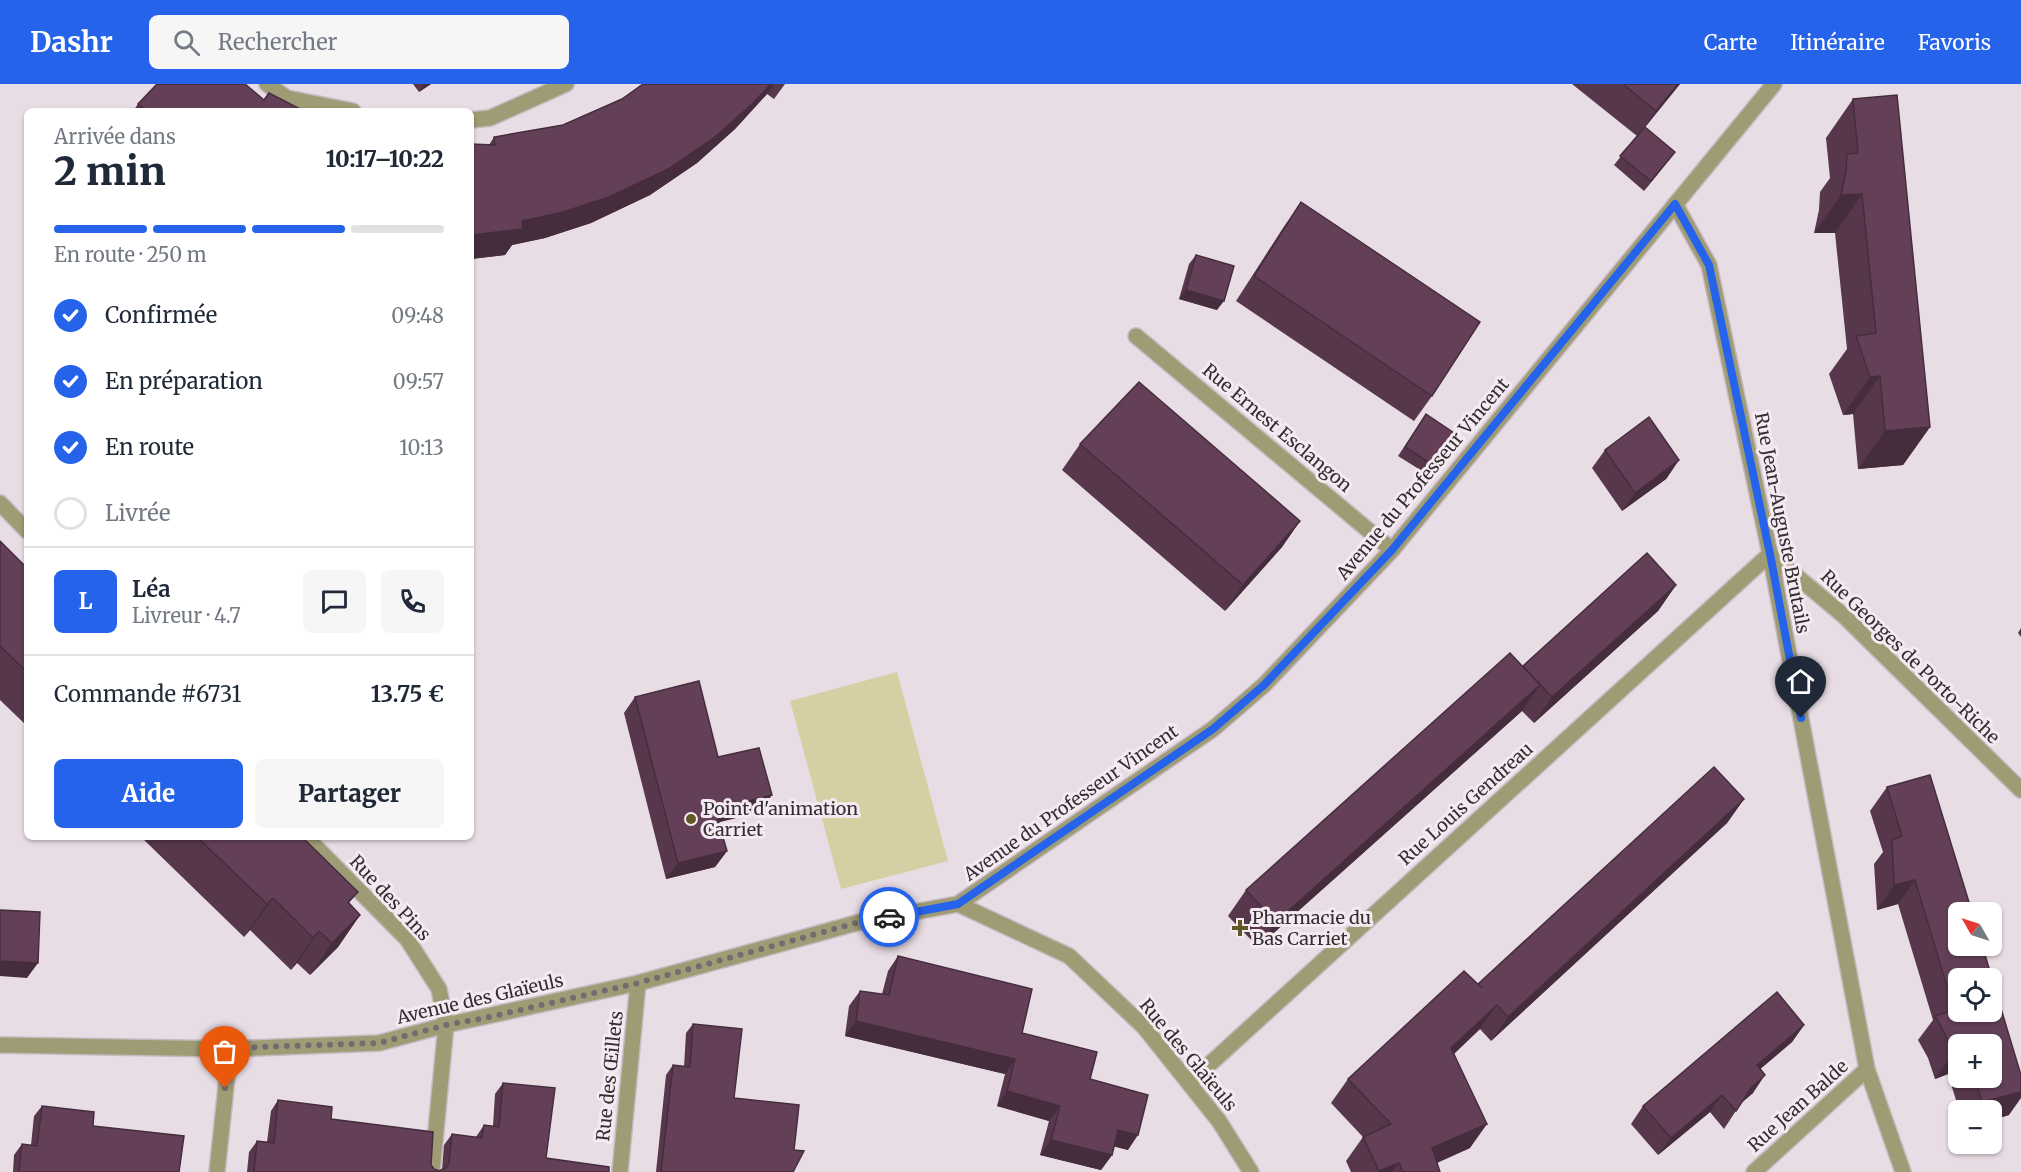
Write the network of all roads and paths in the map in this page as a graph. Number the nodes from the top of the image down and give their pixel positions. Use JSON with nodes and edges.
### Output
{"nodes":[{"id":1,"x":267,"y":84,"type":"edge"},
{"id":2,"x":566,"y":84,"type":"edge"},
{"id":3,"x":1774,"y":84,"type":"edge"},
{"id":4,"x":338,"y":108,"type":"edge"},
{"id":5,"x":474,"y":120,"type":"edge"},
{"id":6,"x":1675,"y":204,"type":"junction"},
{"id":7,"x":1136,"y":336,"type":"dead end"},
{"id":8,"x":0,"y":503,"type":"edge"},
{"id":9,"x":24,"y":528,"type":"edge"},
{"id":10,"x":1392,"y":550,"type":"junction"},
{"id":11,"x":1770,"y":554,"type":"junction"},
{"id":12,"x":2021,"y":790,"type":"edge"},
{"id":13,"x":309,"y":840,"type":"edge"},
{"id":14,"x":958,"y":904,"type":"junction"},
{"id":15,"x":638,"y":983,"type":"junction"},
{"id":16,"x":446,"y":1025,"type":"junction"},
{"id":17,"x":0,"y":1045,"type":"edge"},
{"id":18,"x":230,"y":1048,"type":"junction"},
{"id":19,"x":1867,"y":1069,"type":"junction"},
{"id":20,"x":1189,"y":1083,"type":"junction"},
{"id":21,"x":217,"y":1172,"type":"edge"},
{"id":22,"x":432,"y":1172,"type":"edge"},
{"id":23,"x":620,"y":1172,"type":"edge"},
{"id":24,"x":1251,"y":1172,"type":"edge"},
{"id":25,"x":1754,"y":1172,"type":"edge"},
{"id":26,"x":1903,"y":1172,"type":"edge"}],
"edges":[{"from":1,"to":4,"type":"street"},
{"from":2,"to":5,"type":"street"},
{"from":3,"to":6,"type":"street","name":"Avenue du Professeur Vincent"},
{"from":6,"to":10,"type":"street","name":"Avenue du Professeur Vincent"},
{"from":6,"to":11,"type":"street","name":"Rue Jean-Auguste Brutails"},
{"from":7,"to":10,"type":"street","name":"Rue Ernest Esclangon"},
{"from":8,"to":9,"type":"street"},
{"from":10,"to":14,"type":"street","name":"Avenue du Professeur Vincent"},
{"from":11,"to":12,"type":"street","name":"Rue Georges de Porto-Riche"},
{"from":11,"to":19,"type":"street","name":"Rue Jean-Auguste Brutails"},
{"from":11,"to":20,"type":"street","name":"Rue Louis Gendreau"},
{"from":13,"to":16,"type":"street","name":"Rue des Pins"},
{"from":14,"to":15,"type":"street","name":"Avenue des Glaïeuls"},
{"from":14,"to":20,"type":"street","name":"Rue des Glaïeuls"},
{"from":15,"to":16,"type":"street","name":"Avenue des Glaïeuls"},
{"from":15,"to":23,"type":"street","name":"Rue des Œillets"},
{"from":16,"to":18,"type":"street","name":"Avenue des Glaïeuls"},
{"from":16,"to":22,"type":"street","name":"Rue des Pins"},
{"from":17,"to":18,"type":"street","name":"Avenue des Glaïeuls"},
{"from":18,"to":21,"type":"street"},
{"from":19,"to":25,"type":"street","name":"Rue Jean Balde"},
{"from":19,"to":26,"type":"street","name":"Rue Jean-Auguste Brutails"},
{"from":20,"to":24,"type":"street","name":"Rue des Glaïeuls"}]}
